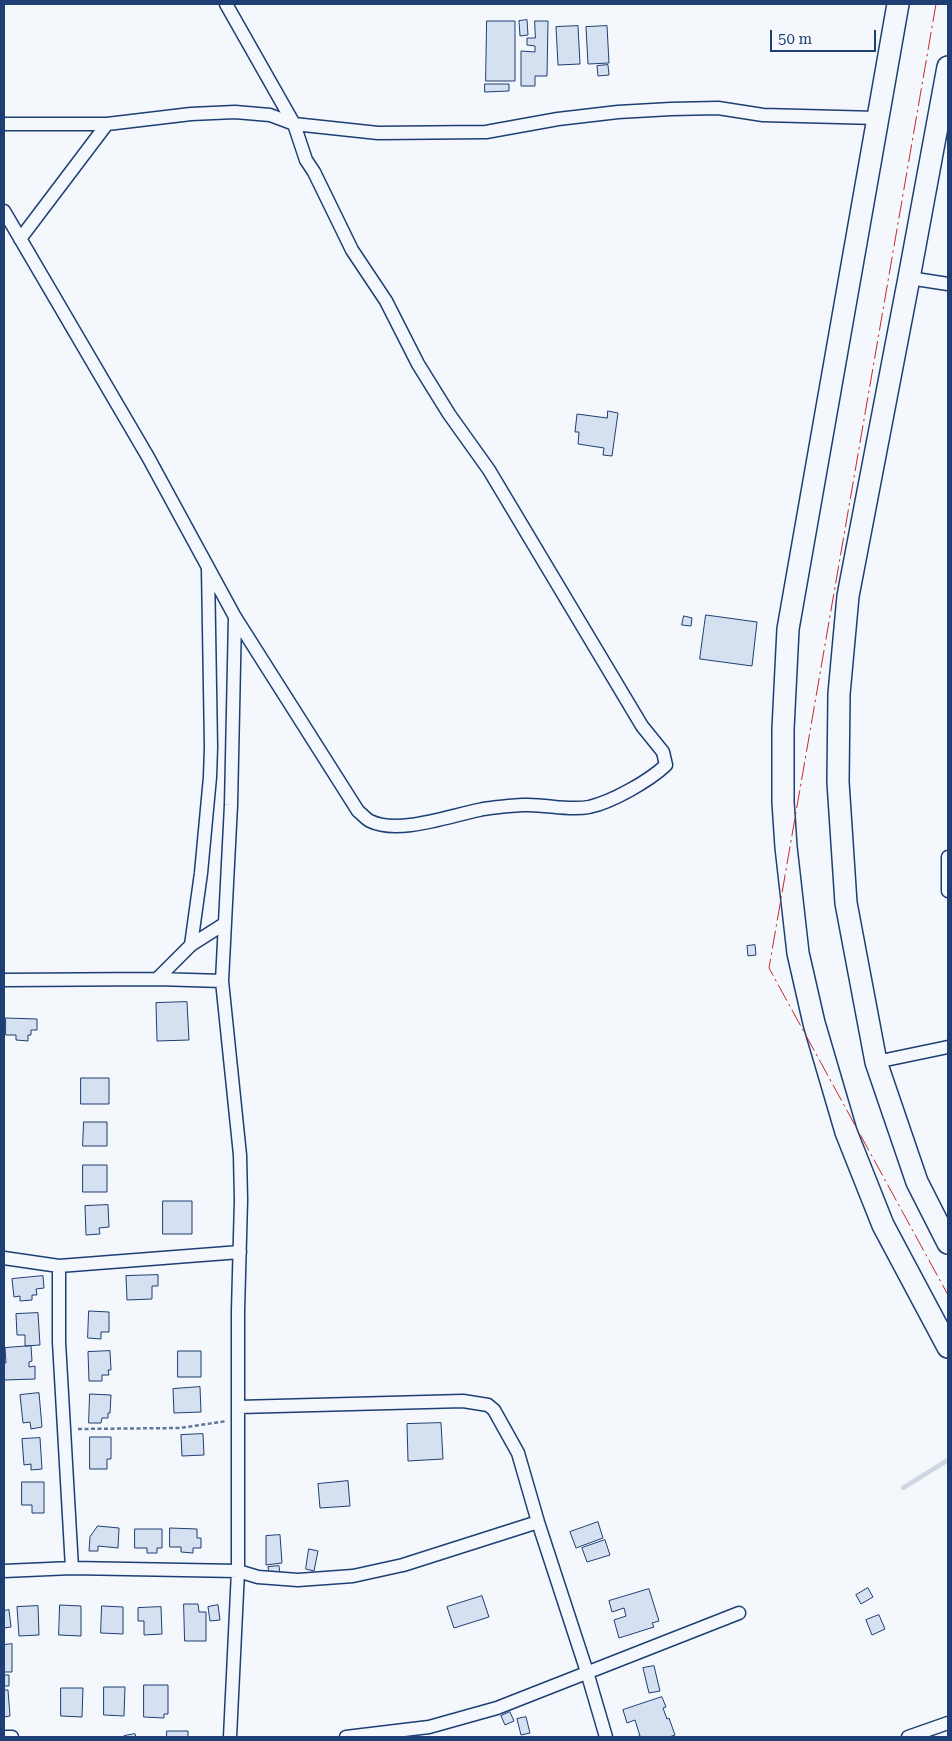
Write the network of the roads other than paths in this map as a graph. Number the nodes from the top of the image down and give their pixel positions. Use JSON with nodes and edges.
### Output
{"nodes":[{"id":1,"x":226,"y":4,"type":"edge"},
{"id":2,"x":898,"y":4,"type":"edge"},
{"id":3,"x":948,"y":68,"type":"edge"},
{"id":4,"x":944,"y":116,"type":"edge"},
{"id":5,"x":877,"y":118,"type":"junction"},
{"id":6,"x":4,"y":124,"type":"edge"},
{"id":7,"x":107,"y":124,"type":"junction"},
{"id":8,"x":294,"y":124,"type":"junction"},
{"id":9,"x":4,"y":211,"type":"edge"},
{"id":10,"x":20,"y":239,"type":"junction"},
{"id":11,"x":910,"y":278,"type":"junction"},
{"id":12,"x":948,"y":284,"type":"edge"},
{"id":13,"x":208,"y":568,"type":"junction"},
{"id":14,"x":236,"y":617,"type":"junction"},
{"id":15,"x":211,"y":747,"type":"junction"},
{"id":16,"x":232,"y":758,"type":"junction"},
{"id":17,"x":948,"y":857,"type":"edge"},
{"id":18,"x":948,"y":891,"type":"edge"},
{"id":19,"x":224,"y":924,"type":"junction"},
{"id":20,"x":191,"y":945,"type":"junction"},
{"id":21,"x":157,"y":979,"type":"junction"},
{"id":22,"x":4,"y":980,"type":"edge"},
{"id":23,"x":222,"y":981,"type":"junction"},
{"id":24,"x":948,"y":1047,"type":"edge"},
{"id":25,"x":876,"y":1062,"type":"junction"},
{"id":26,"x":948,"y":1243,"type":"edge"},
{"id":27,"x":240,"y":1252,"type":"junction"},
{"id":28,"x":4,"y":1258,"type":"edge"},
{"id":29,"x":60,"y":1266,"type":"junction"},
{"id":30,"x":948,"y":1347,"type":"edge"},
{"id":31,"x":239,"y":1413,"type":"junction"},
{"id":32,"x":538,"y":1522,"type":"junction"},
{"id":33,"x":72,"y":1568,"type":"junction"},
{"id":34,"x":4,"y":1571,"type":"edge"},
{"id":35,"x":238,"y":1571,"type":"junction"},
{"id":36,"x":739,"y":1613,"type":"dead end"},
{"id":37,"x":587,"y":1672,"type":"junction"},
{"id":38,"x":948,"y":1723,"type":"edge"},
{"id":39,"x":4,"y":1737,"type":"edge"},
{"id":40,"x":12,"y":1737,"type":"edge"},
{"id":41,"x":230,"y":1737,"type":"edge"},
{"id":42,"x":346,"y":1737,"type":"edge"},
{"id":43,"x":606,"y":1737,"type":"edge"},
{"id":44,"x":908,"y":1737,"type":"edge"}],
"edges":[{"from":1,"to":8,"type":"street"},
{"from":2,"to":5,"type":"highway"},
{"from":3,"to":4,"type":"highway"},
{"from":4,"to":11,"type":"highway"},
{"from":5,"to":8,"type":"street"},
{"from":5,"to":30,"type":"highway"},
{"from":6,"to":7,"type":"street"},
{"from":7,"to":8,"type":"street"},
{"from":7,"to":10,"type":"street"},
{"from":8,"to":14,"type":"street"},
{"from":9,"to":10,"type":"street"},
{"from":10,"to":13,"type":"street"},
{"from":11,"to":12,"type":"street"},
{"from":11,"to":25,"type":"highway"},
{"from":13,"to":14,"type":"street"},
{"from":13,"to":15,"type":"street"},
{"from":14,"to":16,"type":"street"},
{"from":15,"to":16,"type":"street"},
{"from":15,"to":20,"type":"street"},
{"from":16,"to":19,"type":"street"},
{"from":17,"to":18,"type":"street"},
{"from":19,"to":20,"type":"street"},
{"from":19,"to":23,"type":"street"},
{"from":20,"to":21,"type":"street"},
{"from":21,"to":22,"type":"street"},
{"from":21,"to":23,"type":"street"},
{"from":23,"to":27,"type":"street"},
{"from":24,"to":25,"type":"street"},
{"from":25,"to":26,"type":"highway"},
{"from":27,"to":29,"type":"street"},
{"from":27,"to":31,"type":"street"},
{"from":28,"to":29,"type":"street"},
{"from":29,"to":33,"type":"street"},
{"from":31,"to":32,"type":"street"},
{"from":31,"to":35,"type":"street"},
{"from":32,"to":35,"type":"street"},
{"from":32,"to":37,"type":"street"},
{"from":33,"to":34,"type":"street"},
{"from":33,"to":35,"type":"street"},
{"from":35,"to":41,"type":"street"},
{"from":36,"to":37,"type":"street"},
{"from":37,"to":42,"type":"street"},
{"from":37,"to":43,"type":"street"},
{"from":38,"to":44,"type":"street"},
{"from":39,"to":40,"type":"street"}]}
